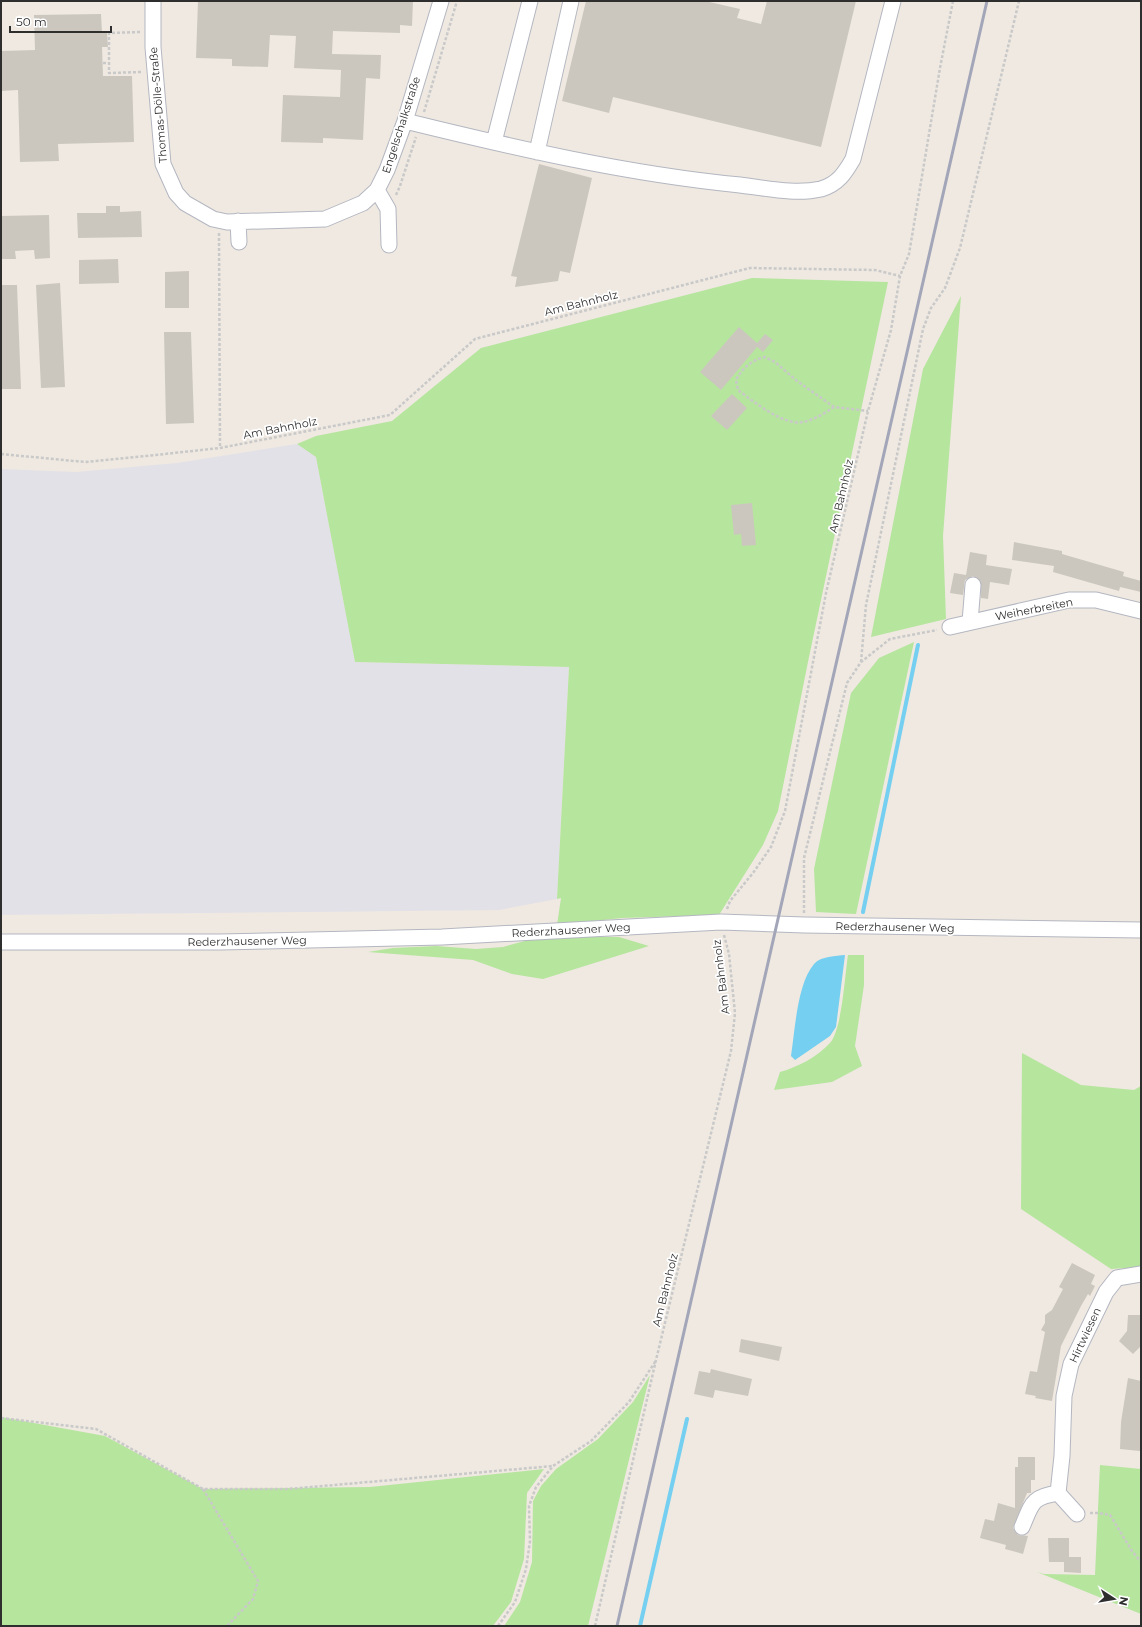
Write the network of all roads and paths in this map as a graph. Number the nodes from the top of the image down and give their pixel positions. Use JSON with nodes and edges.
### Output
{"nodes":[{"id":1,"x":153,"y":1,"type":"edge"},
{"id":2,"x":441,"y":1,"type":"edge"},
{"id":3,"x":530,"y":1,"type":"edge"},
{"id":4,"x":571,"y":1,"type":"edge"},
{"id":5,"x":893,"y":1,"type":"edge"},
{"id":6,"x":953,"y":1,"type":"edge"},
{"id":7,"x":1019,"y":1,"type":"edge"},
{"id":8,"x":152,"y":32,"type":"junction"},
{"id":9,"x":103,"y":63,"type":"dead end"},
{"id":10,"x":109,"y":63,"type":"junction"},
{"id":11,"x":155,"y":72,"type":"junction"},
{"id":12,"x":405,"y":121,"type":"junction"},
{"id":13,"x":494,"y":142,"type":"junction"},
{"id":14,"x":537,"y":152,"type":"junction"},
{"id":15,"x":377,"y":190,"type":"junction"},
{"id":16,"x":233,"y":221,"type":"junction"},
{"id":17,"x":239,"y":242,"type":"dead end"},
{"id":18,"x":389,"y":245,"type":"dead end"},
{"id":19,"x":900,"y":276,"type":"junction"},
{"id":20,"x":834,"y":407,"type":"junction"},
{"id":21,"x":868,"y":411,"type":"junction"},
{"id":22,"x":220,"y":448,"type":"junction"},
{"id":23,"x":1,"y":454,"type":"edge"},
{"id":24,"x":973,"y":585,"type":"dead end"},
{"id":25,"x":1141,"y":611,"type":"edge"},
{"id":26,"x":970,"y":622,"type":"junction"},
{"id":27,"x":950,"y":627,"type":"joint"},
{"id":28,"x":861,"y":662,"type":"junction"},
{"id":29,"x":721,"y":922,"type":"junction"},
{"id":30,"x":804,"y":925,"type":"junction"},
{"id":31,"x":1141,"y":930,"type":"edge"},
{"id":32,"x":1,"y":942,"type":"edge"},
{"id":33,"x":1141,"y":1274,"type":"edge"},
{"id":34,"x":656,"y":1360,"type":"junction"},
{"id":35,"x":1,"y":1418,"type":"edge"},
{"id":36,"x":553,"y":1466,"type":"junction"},
{"id":37,"x":203,"y":1489,"type":"junction"},
{"id":38,"x":1058,"y":1493,"type":"junction"},
{"id":39,"x":1077,"y":1514,"type":"joint"},
{"id":40,"x":1022,"y":1527,"type":"dead end"},
{"id":41,"x":1141,"y":1562,"type":"edge"},
{"id":42,"x":227,"y":1626,"type":"edge"},
{"id":43,"x":498,"y":1626,"type":"edge"},
{"id":44,"x":595,"y":1626,"type":"edge"}],
"edges":[{"from":1,"to":8,"type":"street","name":"Thomas-Dölle-Straße"},
{"from":2,"to":12,"type":"street","name":"Engelschalkstraße"},
{"from":3,"to":13,"type":"street"},
{"from":4,"to":14,"type":"street"},
{"from":5,"to":14,"type":"street"},
{"from":6,"to":19,"type":"path"},
{"from":7,"to":28,"type":"path"},
{"from":8,"to":10,"type":"path"},
{"from":8,"to":11,"type":"street","name":"Thomas-Dölle-Straße"},
{"from":9,"to":10,"type":"path"},
{"from":10,"to":11,"type":"path"},
{"from":11,"to":16,"type":"street","name":"Thomas-Dölle-Straße"},
{"from":12,"to":13,"type":"street"},
{"from":12,"to":15,"type":"street","name":"Engelschalkstraße"},
{"from":13,"to":14,"type":"street"},
{"from":15,"to":16,"type":"street","name":"Engelschalkstraße"},
{"from":15,"to":18,"type":"street"},
{"from":16,"to":17,"type":"street"},
{"from":16,"to":22,"type":"path"},
{"from":19,"to":21,"type":"path","name":"Am Bahnholz"},
{"from":19,"to":22,"type":"path","name":"Am Bahnholz"},
{"from":20,"to":20,"type":"path"},
{"from":20,"to":21,"type":"path"},
{"from":21,"to":29,"type":"path","name":"Am Bahnholz"},
{"from":22,"to":23,"type":"path","name":"Am Bahnholz"},
{"from":24,"to":26,"type":"street"},
{"from":25,"to":26,"type":"street","name":"Weiherbreiten"},
{"from":26,"to":27,"type":"street","name":"Weiherbreiten"},
{"from":27,"to":28,"type":"path"},
{"from":28,"to":30,"type":"path"},
{"from":29,"to":30,"type":"street","name":"Rederzhausener Weg"},
{"from":29,"to":32,"type":"street","name":"Rederzhausener Weg"},
{"from":29,"to":34,"type":"path","name":"Am Bahnholz"},
{"from":30,"to":31,"type":"street","name":"Rederzhausener Weg"},
{"from":33,"to":38,"type":"street","name":"Hirtwiesen"},
{"from":34,"to":36,"type":"path"},
{"from":34,"to":44,"type":"path","name":"Am Bahnholz"},
{"from":35,"to":37,"type":"path"},
{"from":36,"to":37,"type":"path"},
{"from":36,"to":43,"type":"path"},
{"from":37,"to":42,"type":"path"},
{"from":38,"to":39,"type":"street"},
{"from":38,"to":40,"type":"street"},
{"from":39,"to":41,"type":"path"}]}
